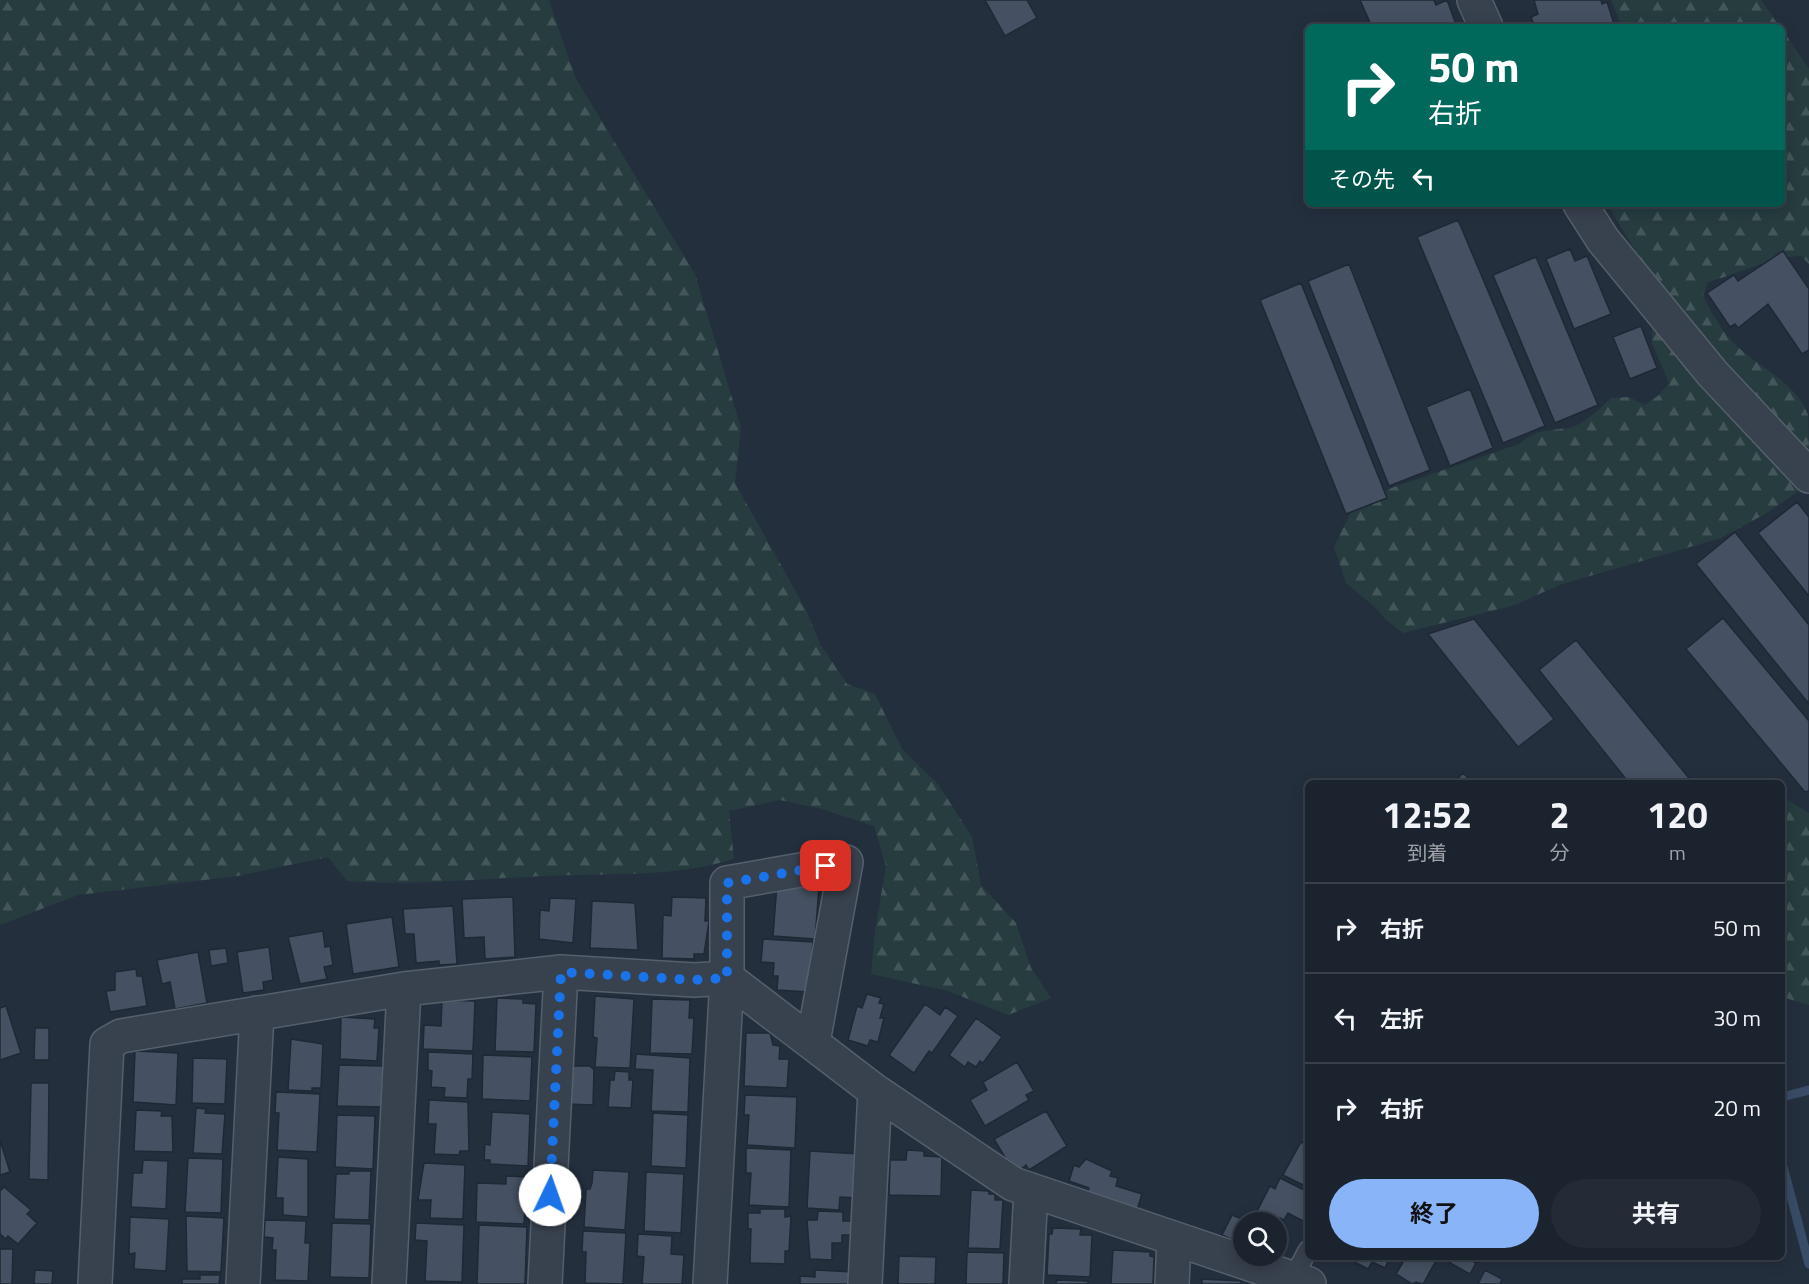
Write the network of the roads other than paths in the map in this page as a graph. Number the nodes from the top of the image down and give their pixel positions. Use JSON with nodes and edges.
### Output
{"nodes":[{"id":1,"x":1474,"y":0,"type":"edge"},
{"id":2,"x":1485,"y":24,"type":"edge"},
{"id":3,"x":1582,"y":207,"type":"edge"},
{"id":4,"x":1809,"y":476,"type":"edge"},
{"id":5,"x":561,"y":972,"type":"junction"},
{"id":6,"x":727,"y":978,"type":"junction"},
{"id":7,"x":404,"y":989,"type":"junction"},
{"id":8,"x":257,"y":1013,"type":"junction"},
{"id":9,"x":813,"y":1042,"type":"junction"},
{"id":10,"x":875,"y":1091,"type":"junction"},
{"id":11,"x":1031,"y":1190,"type":"junction"},
{"id":12,"x":1174,"y":1240,"type":"junction"},
{"id":13,"x":1303,"y":1270,"type":"edge"},
{"id":14,"x":95,"y":1284,"type":"edge"},
{"id":15,"x":243,"y":1284,"type":"edge"},
{"id":16,"x":389,"y":1284,"type":"edge"},
{"id":17,"x":545,"y":1284,"type":"edge"},
{"id":18,"x":710,"y":1284,"type":"edge"},
{"id":19,"x":865,"y":1284,"type":"edge"},
{"id":20,"x":1026,"y":1284,"type":"edge"},
{"id":21,"x":1172,"y":1284,"type":"edge"}],
"edges":[{"from":1,"to":2,"type":"street"},
{"from":3,"to":4,"type":"street"},
{"from":5,"to":6,"type":"street"},
{"from":5,"to":7,"type":"street"},
{"from":5,"to":17,"type":"street"},
{"from":6,"to":9,"type":"street"},
{"from":6,"to":9,"type":"street"},
{"from":6,"to":18,"type":"street"},
{"from":7,"to":8,"type":"street"},
{"from":7,"to":16,"type":"street"},
{"from":8,"to":14,"type":"street"},
{"from":8,"to":15,"type":"street"},
{"from":9,"to":10,"type":"street"},
{"from":10,"to":11,"type":"street"},
{"from":10,"to":19,"type":"street"},
{"from":11,"to":12,"type":"street"},
{"from":11,"to":20,"type":"street"},
{"from":12,"to":13,"type":"street"},
{"from":12,"to":21,"type":"street"}]}
